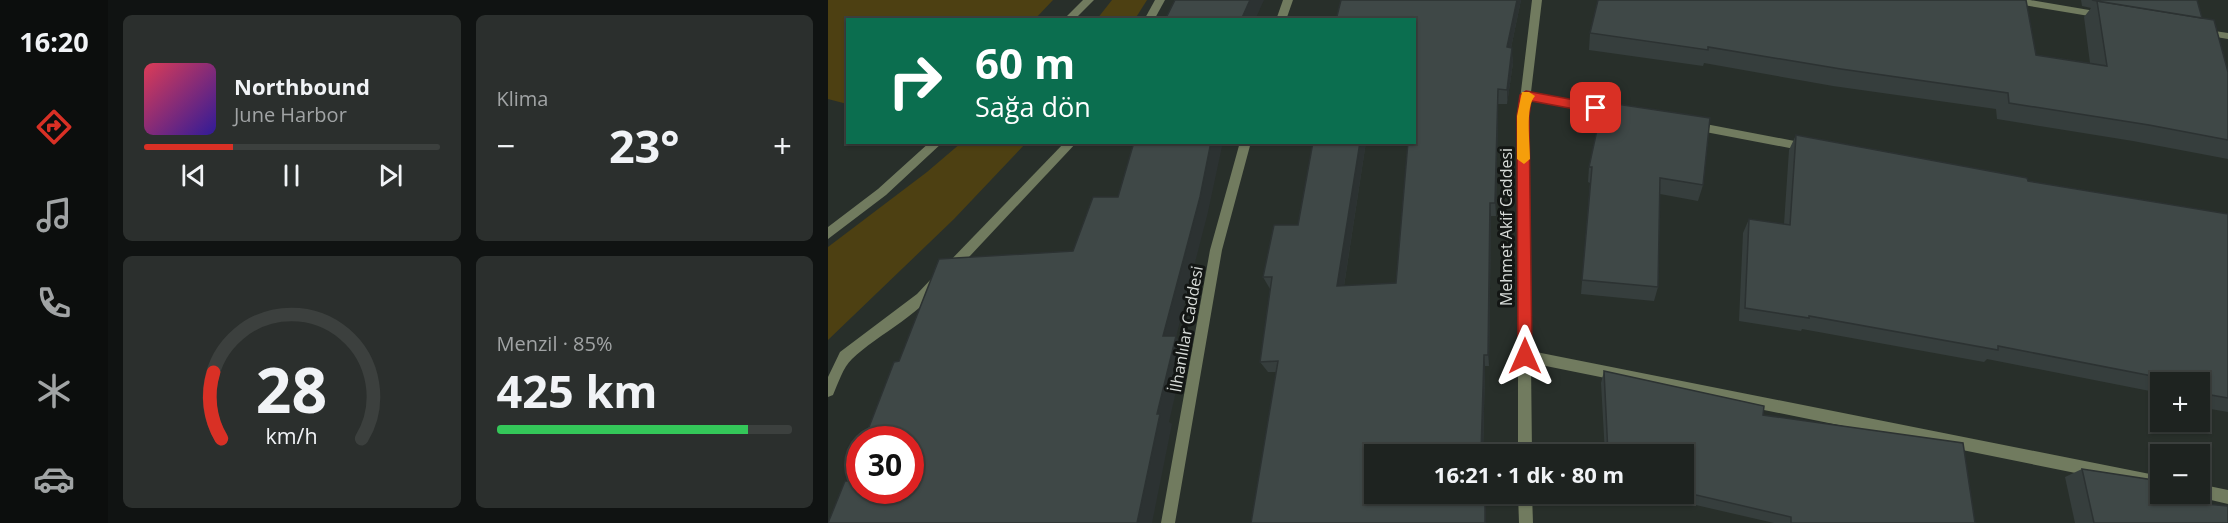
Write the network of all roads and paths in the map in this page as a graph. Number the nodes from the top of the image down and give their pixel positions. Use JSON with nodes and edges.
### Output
{"nodes":[{"id":1,"x":1089,"y":0,"type":"edge"},
{"id":2,"x":1160,"y":0,"type":"edge"},
{"id":3,"x":1288,"y":0,"type":"edge"},
{"id":4,"x":1537,"y":0,"type":"edge"},
{"id":5,"x":2011,"y":0,"type":"edge"},
{"id":6,"x":2114,"y":17,"type":"edge"},
{"id":7,"x":1070,"y":18,"type":"edge"},
{"id":8,"x":1150,"y":18,"type":"edge"},
{"id":9,"x":1282,"y":18,"type":"edge"},
{"id":10,"x":2194,"y":31,"type":"edge"},
{"id":11,"x":2228,"y":36,"type":"edge"},
{"id":12,"x":1526,"y":95,"type":"junction"},
{"id":13,"x":1631,"y":115,"type":"edge"},
{"id":14,"x":1678,"y":123,"type":"edge"},
{"id":15,"x":936,"y":144,"type":"edge"},
{"id":16,"x":1070,"y":144,"type":"edge"},
{"id":17,"x":1245,"y":144,"type":"edge"},
{"id":18,"x":1819,"y":149,"type":"edge"},
{"id":19,"x":828,"y":234,"type":"edge"},
{"id":20,"x":1525,"y":356,"type":"junction"},
{"id":21,"x":828,"y":391,"type":"edge"},
{"id":22,"x":1525,"y":444,"type":"edge"},
{"id":23,"x":2150,"y":481,"type":"edge"},
{"id":24,"x":2210,"y":493,"type":"edge"},
{"id":25,"x":2228,"y":497,"type":"edge"},
{"id":26,"x":1525,"y":504,"type":"edge"},
{"id":27,"x":1168,"y":523,"type":"edge"},
{"id":28,"x":1526,"y":523,"type":"edge"}],
"edges":[{"from":1,"to":7,"type":"street"},
{"from":2,"to":8,"type":"street"},
{"from":3,"to":9,"type":"street"},
{"from":4,"to":12,"type":"street","name":"Mehmet Akif Caddesi"},
{"from":5,"to":6,"type":"street"},
{"from":10,"to":11,"type":"street"},
{"from":12,"to":13,"type":"street"},
{"from":12,"to":20,"type":"street","name":"Mehmet Akif Caddesi"},
{"from":14,"to":18,"type":"street"},
{"from":15,"to":19,"type":"street"},
{"from":16,"to":21,"type":"street"},
{"from":17,"to":27,"type":"street","name":"İlhanlılar Caddesi"},
{"from":20,"to":22,"type":"street","name":"Mehmet Akif Caddesi"},
{"from":20,"to":23,"type":"street"},
{"from":24,"to":25,"type":"street"},
{"from":26,"to":28,"type":"street"}]}
